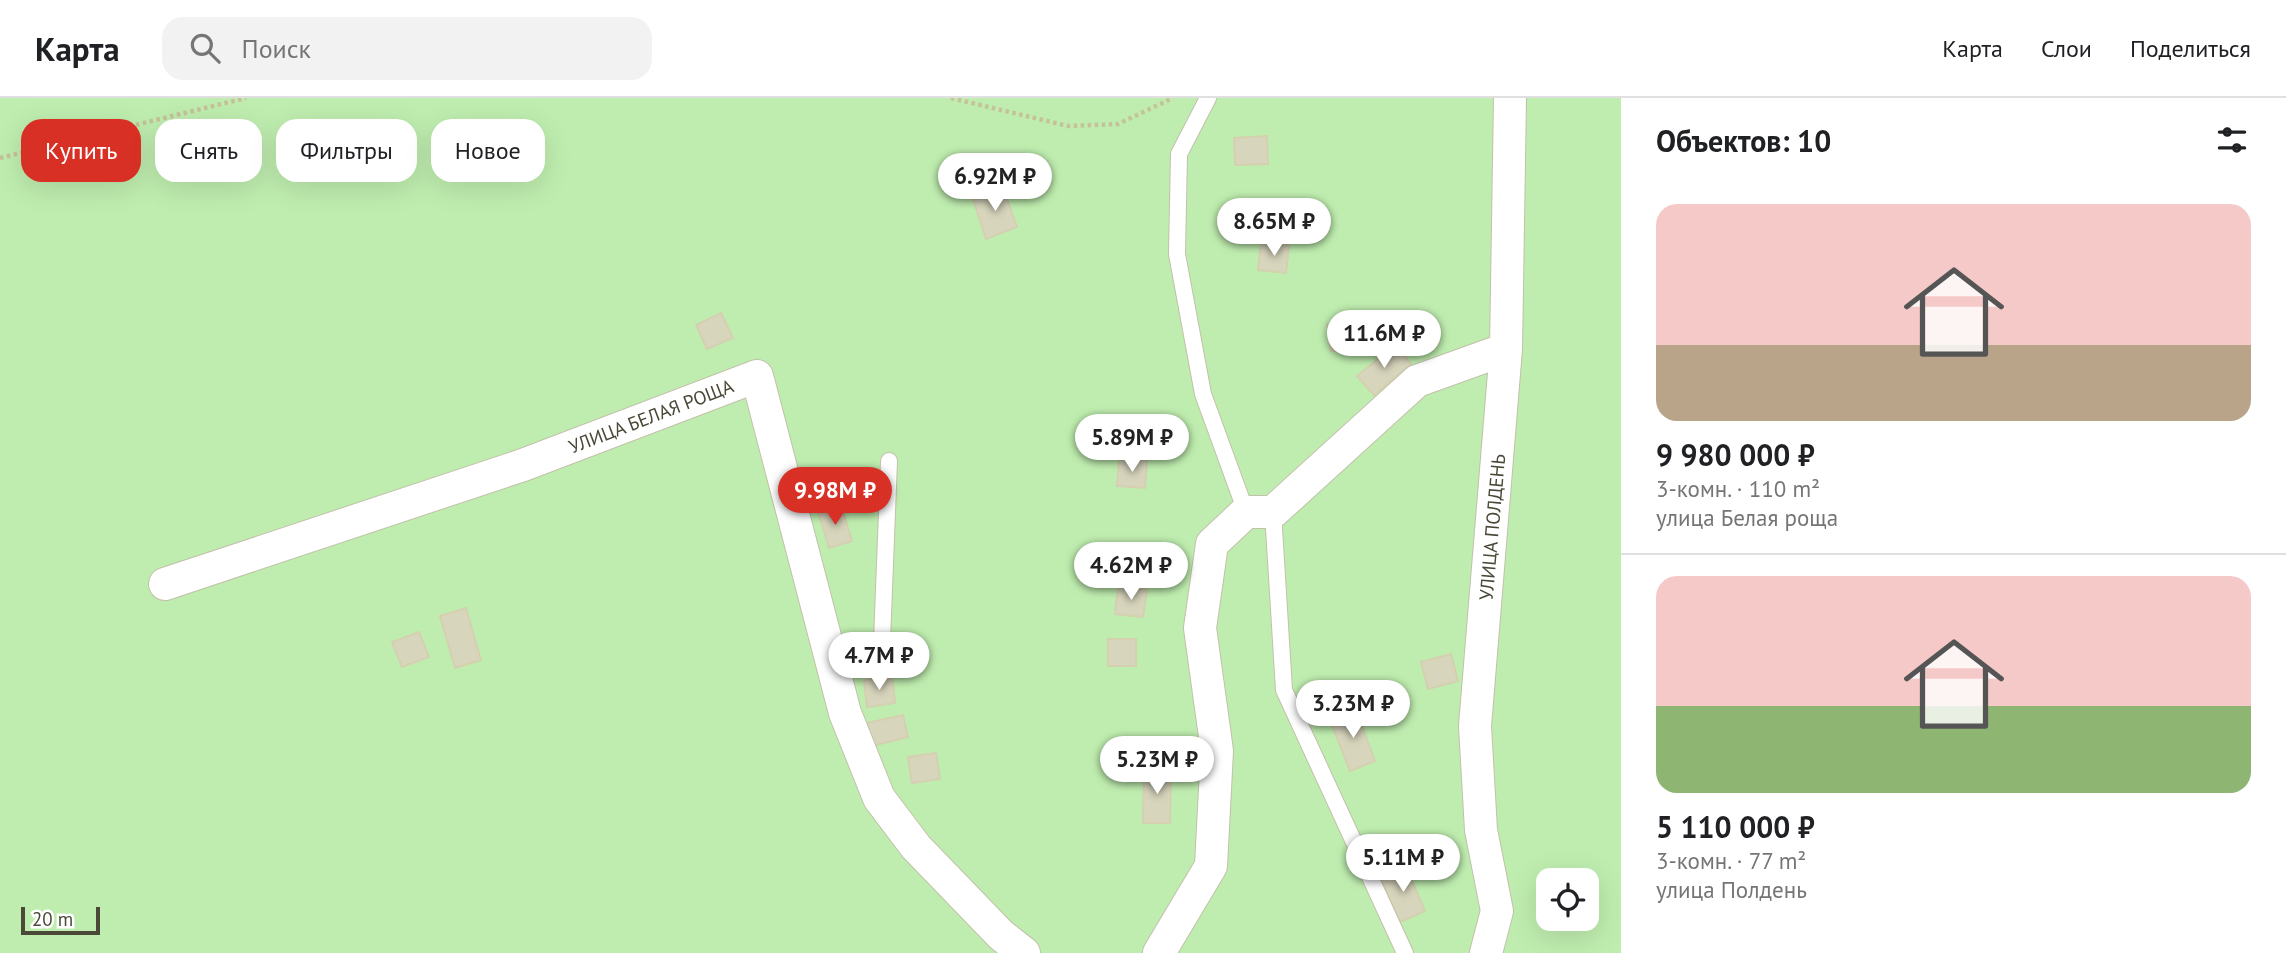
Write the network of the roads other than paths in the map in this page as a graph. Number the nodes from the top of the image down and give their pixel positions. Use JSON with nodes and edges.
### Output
{"nodes":[{"id":1,"x":1208,"y":98,"type":"edge"},
{"id":2,"x":1510,"y":98,"type":"edge"},
{"id":3,"x":1506,"y":349,"type":"junction"},
{"id":4,"x":889,"y":461,"type":"dead end"},
{"id":5,"x":1260,"y":512,"type":"junction"},
{"id":6,"x":164,"y":584,"type":"dead end"},
{"id":7,"x":834,"y":665,"type":"junction"},
{"id":8,"x":1024,"y":953,"type":"edge"},
{"id":9,"x":1159,"y":953,"type":"edge"},
{"id":10,"x":1405,"y":953,"type":"edge"},
{"id":11,"x":1486,"y":953,"type":"edge"}],
"edges":[{"from":1,"to":5,"type":"lane"},
{"from":2,"to":3,"type":"street","name":"УЛИЦА ПОЛДЕНЬ"},
{"from":3,"to":5,"type":"street"},
{"from":3,"to":11,"type":"street","name":"УЛИЦА ПОЛДЕНЬ"},
{"from":4,"to":7,"type":"lane"},
{"from":5,"to":9,"type":"street"},
{"from":5,"to":10,"type":"lane"},
{"from":6,"to":7,"type":"street","name":"УЛИЦА БЕЛАЯ РОЩА"},
{"from":7,"to":8,"type":"street","name":"УЛИЦА БЕЛАЯ РОЩА"}]}
